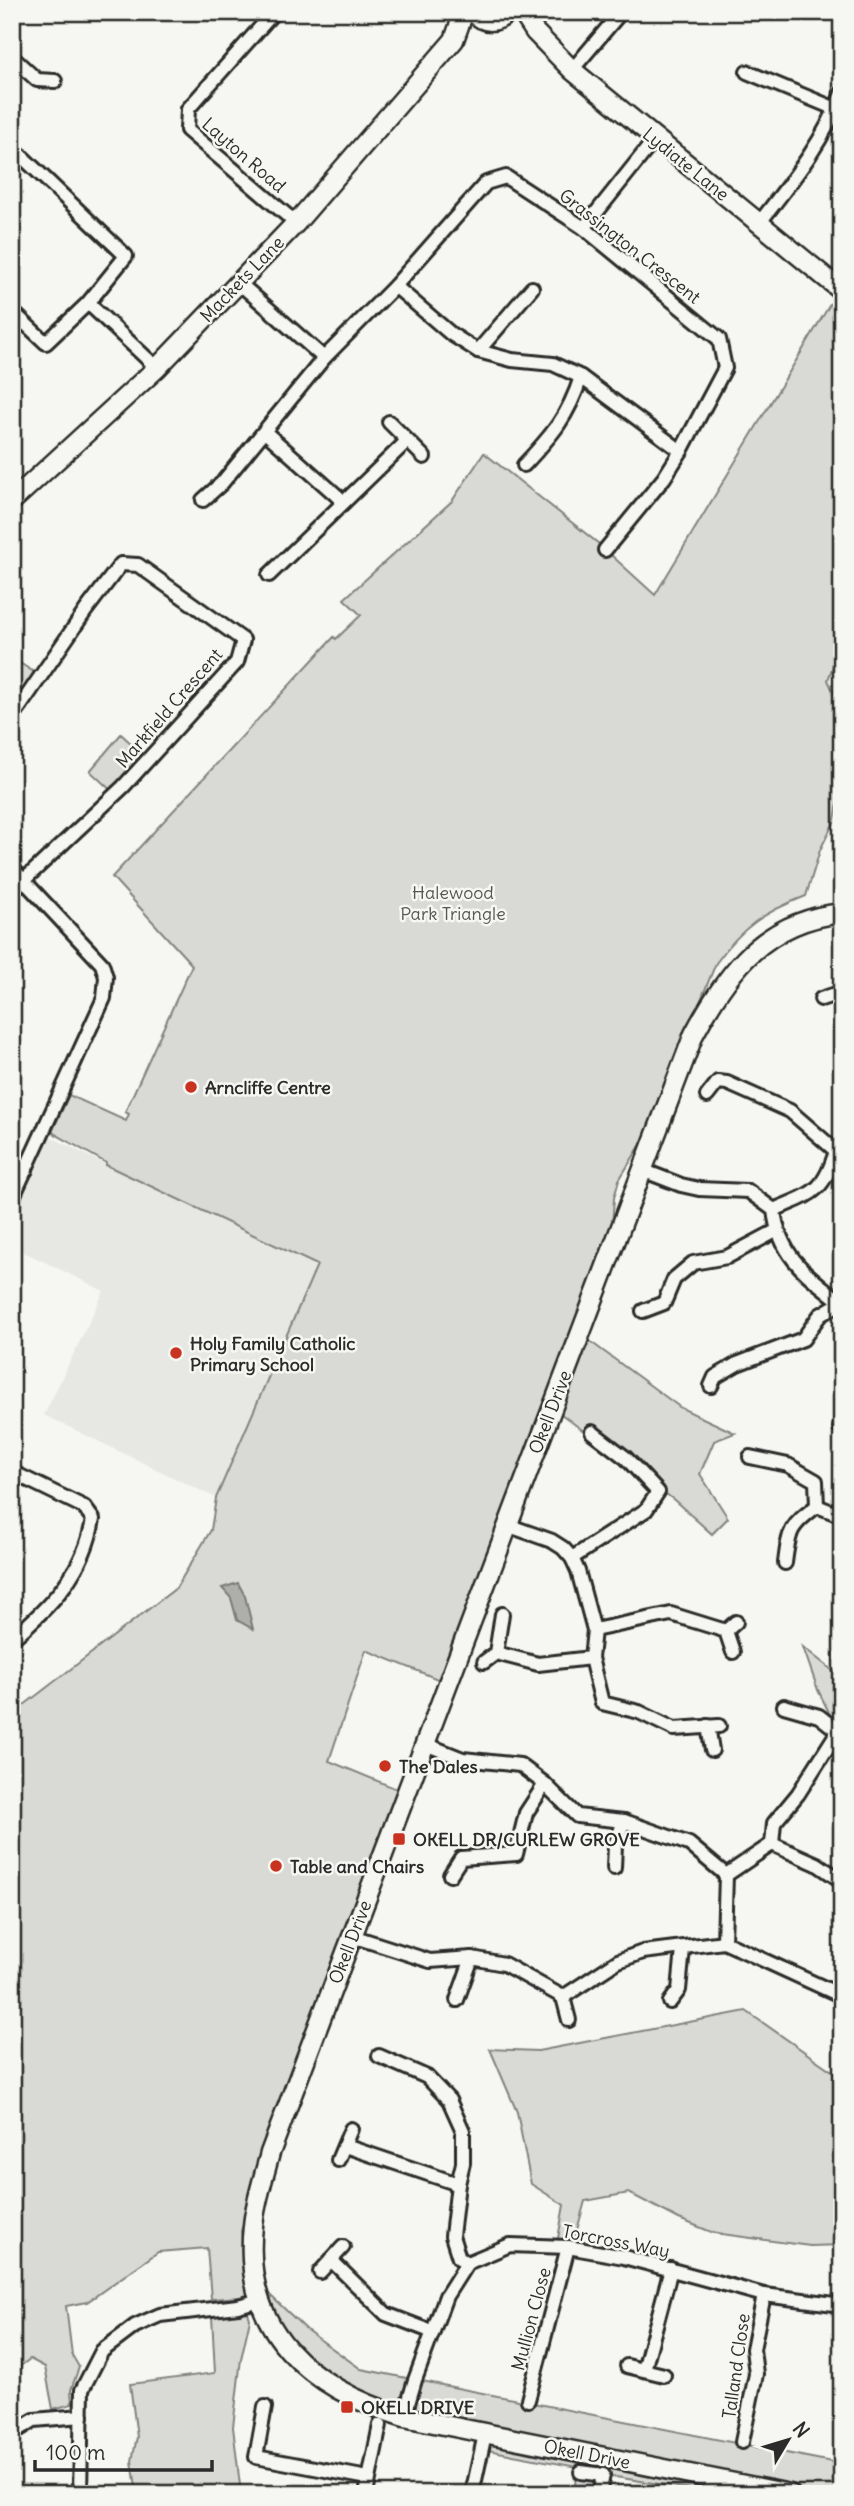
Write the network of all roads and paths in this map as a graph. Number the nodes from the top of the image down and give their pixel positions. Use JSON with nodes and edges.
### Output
{"nodes":[{"id":1,"x":274,"y":12,"type":"edge"},
{"id":2,"x":464,"y":12,"type":"edge"},
{"id":3,"x":522,"y":12,"type":"edge"},
{"id":4,"x":621,"y":12,"type":"edge"},
{"id":5,"x":492,"y":16,"type":"edge"},
{"id":6,"x":535,"y":32,"type":"junction"},
{"id":7,"x":454,"y":40,"type":"junction"},
{"id":8,"x":12,"y":57,"type":"edge"},
{"id":9,"x":572,"y":70,"type":"junction"},
{"id":10,"x":747,"y":72,"type":"dead end"},
{"id":11,"x":55,"y":80,"type":"dead end"},
{"id":12,"x":842,"y":93,"type":"edge"},
{"id":13,"x":836,"y":109,"type":"junction"},
{"id":14,"x":655,"y":139,"type":"junction"},
{"id":15,"x":12,"y":147,"type":"edge"},
{"id":16,"x":760,"y":222,"type":"junction"},
{"id":17,"x":296,"y":223,"type":"junction"},
{"id":18,"x":584,"y":228,"type":"junction"},
{"id":19,"x":238,"y":282,"type":"junction"},
{"id":20,"x":396,"y":286,"type":"junction"},
{"id":21,"x":531,"y":288,"type":"dead end"},
{"id":22,"x":842,"y":291,"type":"edge"},
{"id":23,"x":88,"y":303,"type":"junction"},
{"id":24,"x":12,"y":311,"type":"edge"},
{"id":25,"x":478,"y":351,"type":"junction"},
{"id":26,"x":324,"y":358,"type":"junction"},
{"id":27,"x":157,"y":368,"type":"junction"},
{"id":28,"x":581,"y":377,"type":"junction"},
{"id":29,"x":389,"y":422,"type":"dead end"},
{"id":30,"x":265,"y":432,"type":"junction"},
{"id":31,"x":407,"y":442,"type":"junction"},
{"id":32,"x":681,"y":451,"type":"junction"},
{"id":33,"x":424,"y":457,"type":"dead end"},
{"id":34,"x":524,"y":466,"type":"dead end"},
{"id":35,"x":203,"y":500,"type":"dead end"},
{"id":36,"x":12,"y":501,"type":"edge"},
{"id":37,"x":344,"y":502,"type":"junction"},
{"id":38,"x":605,"y":550,"type":"dead end"},
{"id":39,"x":269,"y":575,"type":"dead end"},
{"id":40,"x":12,"y":718,"type":"edge"},
{"id":41,"x":12,"y":868,"type":"edge"},
{"id":42,"x":23,"y":881,"type":"junction"},
{"id":43,"x":842,"y":913,"type":"edge"},
{"id":44,"x":842,"y":992,"type":"edge"},
{"id":45,"x":821,"y":999,"type":"dead end"},
{"id":46,"x":707,"y":1096,"type":"dead end"},
{"id":47,"x":12,"y":1162,"type":"edge"},
{"id":48,"x":26,"y":1170,"type":"junction"},
{"id":49,"x":642,"y":1170,"type":"junction"},
{"id":50,"x":12,"y":1199,"type":"edge"},
{"id":51,"x":774,"y":1210,"type":"junction"},
{"id":52,"x":776,"y":1231,"type":"junction"},
{"id":53,"x":841,"y":1302,"type":"edge"},
{"id":54,"x":643,"y":1311,"type":"dead end"},
{"id":55,"x":711,"y":1386,"type":"dead end"},
{"id":56,"x":592,"y":1432,"type":"dead end"},
{"id":57,"x":750,"y":1457,"type":"dead end"},
{"id":58,"x":12,"y":1472,"type":"edge"},
{"id":59,"x":817,"y":1506,"type":"junction"},
{"id":60,"x":842,"y":1516,"type":"edge"},
{"id":61,"x":507,"y":1525,"type":"junction"},
{"id":62,"x":572,"y":1558,"type":"junction"},
{"id":63,"x":785,"y":1563,"type":"dead end"},
{"id":64,"x":502,"y":1614,"type":"dead end"},
{"id":65,"x":736,"y":1622,"type":"dead end"},
{"id":66,"x":594,"y":1630,"type":"junction"},
{"id":67,"x":726,"y":1631,"type":"junction"},
{"id":68,"x":12,"y":1639,"type":"edge"},
{"id":69,"x":733,"y":1652,"type":"dead end"},
{"id":70,"x":496,"y":1653,"type":"junction"},
{"id":71,"x":591,"y":1658,"type":"junction"},
{"id":72,"x":484,"y":1662,"type":"dead end"},
{"id":73,"x":784,"y":1706,"type":"dead end"},
{"id":74,"x":425,"y":1744,"type":"junction"},
{"id":75,"x":712,"y":1750,"type":"dead end"},
{"id":76,"x":545,"y":1784,"type":"junction"},
{"id":77,"x":624,"y":1821,"type":"junction"},
{"id":78,"x":772,"y":1844,"type":"junction"},
{"id":79,"x":614,"y":1868,"type":"dead end"},
{"id":80,"x":450,"y":1875,"type":"dead end"},
{"id":81,"x":726,"y":1875,"type":"junction"},
{"id":82,"x":842,"y":1881,"type":"edge"},
{"id":83,"x":352,"y":1936,"type":"junction"},
{"id":84,"x":724,"y":1942,"type":"junction"},
{"id":85,"x":683,"y":1948,"type":"junction"},
{"id":86,"x":472,"y":1958,"type":"junction"},
{"id":87,"x":842,"y":1996,"type":"edge"},
{"id":88,"x":563,"y":1997,"type":"junction"},
{"id":89,"x":457,"y":2000,"type":"dead end"},
{"id":90,"x":670,"y":2002,"type":"dead end"},
{"id":91,"x":569,"y":2020,"type":"dead end"},
{"id":92,"x":379,"y":2056,"type":"dead end"},
{"id":93,"x":351,"y":2129,"type":"dead end"},
{"id":94,"x":345,"y":2146,"type":"junction"},
{"id":95,"x":338,"y":2160,"type":"dead end"},
{"id":96,"x":458,"y":2184,"type":"junction"},
{"id":97,"x":343,"y":2247,"type":"dead end"},
{"id":98,"x":568,"y":2247,"type":"junction"},
{"id":99,"x":331,"y":2260,"type":"junction"},
{"id":100,"x":467,"y":2263,"type":"junction"},
{"id":101,"x":671,"y":2269,"type":"junction"},
{"id":102,"x":320,"y":2272,"type":"dead end"},
{"id":103,"x":764,"y":2295,"type":"junction"},
{"id":104,"x":260,"y":2300,"type":"junction"},
{"id":105,"x":842,"y":2305,"type":"edge"},
{"id":106,"x":433,"y":2332,"type":"junction"},
{"id":107,"x":627,"y":2366,"type":"dead end"},
{"id":108,"x":644,"y":2370,"type":"junction"},
{"id":109,"x":664,"y":2375,"type":"dead end"},
{"id":110,"x":528,"y":2400,"type":"dead end"},
{"id":111,"x":265,"y":2407,"type":"dead end"},
{"id":112,"x":82,"y":2416,"type":"junction"},
{"id":113,"x":404,"y":2417,"type":"junction"},
{"id":114,"x":380,"y":2425,"type":"dead end"},
{"id":115,"x":12,"y":2434,"type":"edge"},
{"id":116,"x":485,"y":2434,"type":"junction"},
{"id":117,"x":742,"y":2442,"type":"dead end"},
{"id":118,"x":581,"y":2472,"type":"dead end"},
{"id":119,"x":368,"y":2478,"type":"junction"},
{"id":120,"x":711,"y":2486,"type":"edge"},
{"id":121,"x":80,"y":2494,"type":"edge"},
{"id":122,"x":366,"y":2494,"type":"edge"},
{"id":123,"x":472,"y":2494,"type":"edge"},
{"id":124,"x":599,"y":2494,"type":"edge"},
{"id":125,"x":790,"y":2494,"type":"edge"}],
"edges":[{"from":1,"to":17,"type":"street","name":"Layton Road"},
{"from":2,"to":7,"type":"street","name":"Mackets Lane"},
{"from":3,"to":6,"type":"street","name":"Lydiate Lane"},
{"from":4,"to":9,"type":"street"},
{"from":5,"to":6,"type":"street","name":"Lydiate Lane"},
{"from":5,"to":7,"type":"street","name":"Mackets Lane"},
{"from":6,"to":9,"type":"street","name":"Lydiate Lane"},
{"from":7,"to":17,"type":"street","name":"Mackets Lane"},
{"from":8,"to":11,"type":"street"},
{"from":9,"to":14,"type":"street","name":"Lydiate Lane"},
{"from":10,"to":13,"type":"street"},
{"from":12,"to":13,"type":"street"},
{"from":13,"to":16,"type":"street"},
{"from":14,"to":16,"type":"street","name":"Lydiate Lane"},
{"from":14,"to":18,"type":"street"},
{"from":15,"to":23,"type":"street"},
{"from":16,"to":22,"type":"street","name":"Lydiate Lane"},
{"from":17,"to":19,"type":"street","name":"Mackets Lane"},
{"from":18,"to":20,"type":"street","name":"Grassington Crescent"},
{"from":18,"to":32,"type":"street","name":"Grassington Crescent"},
{"from":19,"to":26,"type":"street"},
{"from":19,"to":27,"type":"street","name":"Mackets Lane"},
{"from":20,"to":25,"type":"street"},
{"from":20,"to":26,"type":"street","name":"Grassington Crescent"},
{"from":21,"to":25,"type":"street"},
{"from":23,"to":24,"type":"street"},
{"from":23,"to":27,"type":"street"},
{"from":25,"to":28,"type":"street"},
{"from":26,"to":30,"type":"street","name":"Grassington Crescent"},
{"from":27,"to":36,"type":"street","name":"Mackets Lane"},
{"from":28,"to":32,"type":"street"},
{"from":28,"to":34,"type":"street"},
{"from":29,"to":31,"type":"street"},
{"from":30,"to":35,"type":"street","name":"Grassington Crescent"},
{"from":30,"to":37,"type":"street"},
{"from":31,"to":33,"type":"street"},
{"from":31,"to":37,"type":"street"},
{"from":32,"to":38,"type":"street","name":"Grassington Crescent"},
{"from":37,"to":39,"type":"street"},
{"from":40,"to":42,"type":"street","name":"Markfield Crescent"},
{"from":41,"to":42,"type":"street"},
{"from":42,"to":48,"type":"street"},
{"from":43,"to":49,"type":"street","name":"Okell Drive"},
{"from":44,"to":45,"type":"street"},
{"from":46,"to":51,"type":"street"},
{"from":47,"to":48,"type":"street"},
{"from":48,"to":50,"type":"street"},
{"from":49,"to":51,"type":"street"},
{"from":49,"to":61,"type":"street","name":"Okell Drive"},
{"from":51,"to":52,"type":"street"},
{"from":52,"to":53,"type":"street"},
{"from":52,"to":54,"type":"street"},
{"from":53,"to":55,"type":"street"},
{"from":56,"to":62,"type":"street"},
{"from":57,"to":59,"type":"street"},
{"from":58,"to":68,"type":"street"},
{"from":59,"to":60,"type":"street"},
{"from":59,"to":63,"type":"street"},
{"from":61,"to":62,"type":"street"},
{"from":61,"to":74,"type":"street","name":"Okell Drive"},
{"from":62,"to":66,"type":"street"},
{"from":64,"to":70,"type":"street"},
{"from":65,"to":67,"type":"street"},
{"from":66,"to":67,"type":"street"},
{"from":66,"to":71,"type":"street"},
{"from":67,"to":69,"type":"street"},
{"from":70,"to":71,"type":"street"},
{"from":70,"to":72,"type":"street"},
{"from":71,"to":75,"type":"street"},
{"from":73,"to":78,"type":"street"},
{"from":74,"to":76,"type":"street"},
{"from":74,"to":83,"type":"street","name":"Okell Drive"},
{"from":76,"to":77,"type":"street"},
{"from":76,"to":80,"type":"street"},
{"from":77,"to":79,"type":"street"},
{"from":77,"to":81,"type":"street"},
{"from":78,"to":81,"type":"street"},
{"from":78,"to":82,"type":"street"},
{"from":81,"to":84,"type":"street"},
{"from":83,"to":86,"type":"street"},
{"from":83,"to":104,"type":"street","name":"Okell Drive"},
{"from":84,"to":85,"type":"street"},
{"from":84,"to":87,"type":"street"},
{"from":85,"to":88,"type":"street"},
{"from":85,"to":90,"type":"street"},
{"from":86,"to":88,"type":"street"},
{"from":86,"to":89,"type":"street"},
{"from":88,"to":91,"type":"street"},
{"from":92,"to":96,"type":"street"},
{"from":93,"to":94,"type":"street"},
{"from":94,"to":95,"type":"street"},
{"from":94,"to":96,"type":"street"},
{"from":96,"to":100,"type":"street"},
{"from":97,"to":99,"type":"street"},
{"from":98,"to":100,"type":"street","name":"Torcross Way"},
{"from":98,"to":101,"type":"street","name":"Torcross Way"},
{"from":98,"to":110,"type":"street","name":"Mullion Close"},
{"from":99,"to":102,"type":"street"},
{"from":99,"to":106,"type":"street"},
{"from":100,"to":106,"type":"street"},
{"from":101,"to":103,"type":"street","name":"Torcross Way"},
{"from":101,"to":108,"type":"street"},
{"from":103,"to":105,"type":"street","name":"Torcross Way"},
{"from":103,"to":117,"type":"street","name":"Talland Close"},
{"from":104,"to":112,"type":"street"},
{"from":104,"to":113,"type":"street","name":"Okell Drive"},
{"from":106,"to":113,"type":"street"},
{"from":107,"to":108,"type":"street"},
{"from":108,"to":109,"type":"street"},
{"from":111,"to":119,"type":"street"},
{"from":112,"to":115,"type":"street"},
{"from":112,"to":121,"type":"street"},
{"from":113,"to":116,"type":"street","name":"Okell Drive"},
{"from":114,"to":119,"type":"street"},
{"from":116,"to":120,"type":"street","name":"Okell Drive"},
{"from":116,"to":123,"type":"street"},
{"from":118,"to":124,"type":"street"},
{"from":119,"to":122,"type":"street"},
{"from":120,"to":125,"type":"street","name":"Okell Drive"}]}
